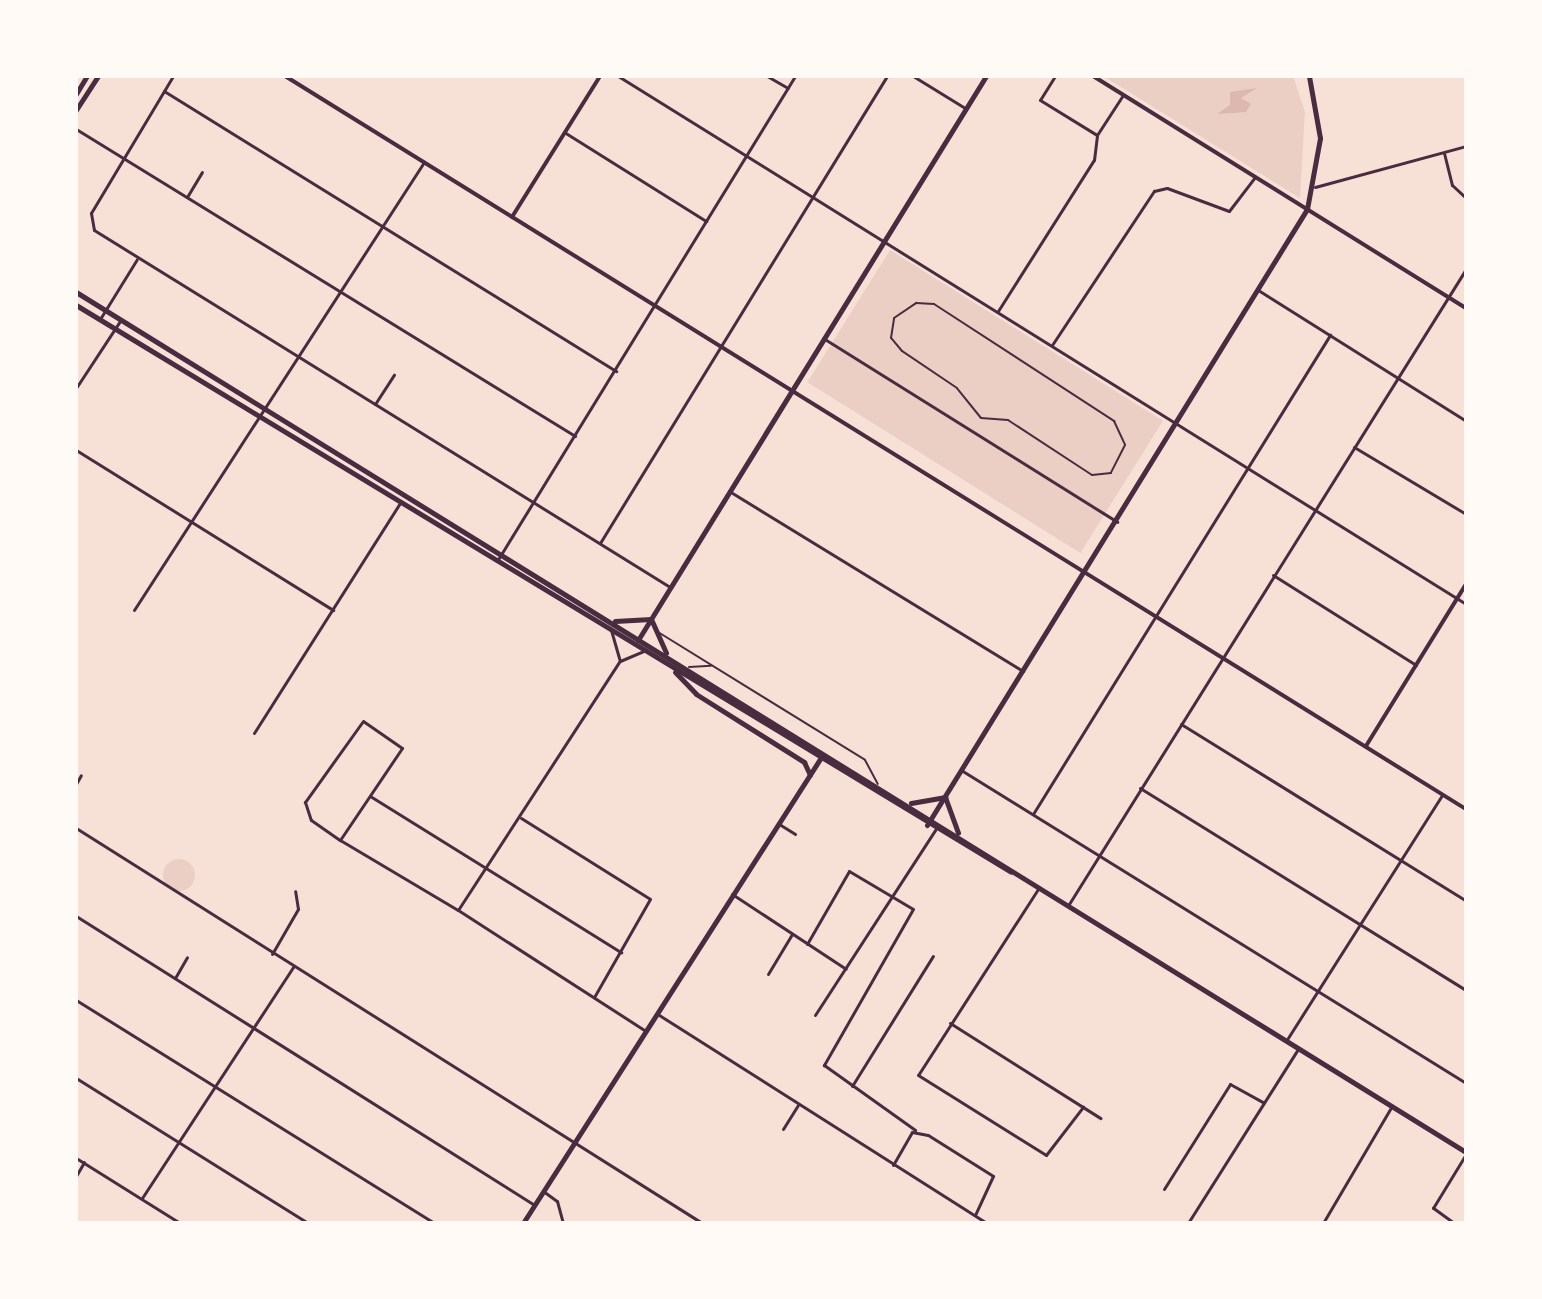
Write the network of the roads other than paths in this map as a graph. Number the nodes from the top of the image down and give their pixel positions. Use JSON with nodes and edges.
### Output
{"nodes":[{"id":1,"x":87,"y":76,"type":"edge"},
{"id":2,"x":98,"y":76,"type":"edge"},
{"id":3,"x":173,"y":76,"type":"edge"},
{"id":4,"x":285,"y":76,"type":"edge"},
{"id":5,"x":600,"y":76,"type":"edge"},
{"id":6,"x":618,"y":76,"type":"edge"},
{"id":7,"x":767,"y":76,"type":"edge"},
{"id":8,"x":795,"y":76,"type":"edge"},
{"id":9,"x":887,"y":76,"type":"edge"},
{"id":10,"x":913,"y":76,"type":"edge"},
{"id":11,"x":986,"y":76,"type":"edge"},
{"id":12,"x":1055,"y":76,"type":"edge"},
{"id":13,"x":1093,"y":76,"type":"edge"},
{"id":14,"x":1309,"y":76,"type":"edge"},
{"id":15,"x":788,"y":88,"type":"junction"},
{"id":16,"x":164,"y":91,"type":"junction"},
{"id":17,"x":76,"y":94,"type":"edge"},
{"id":18,"x":1123,"y":95,"type":"junction"},
{"id":19,"x":965,"y":108,"type":"junction"},
{"id":20,"x":76,"y":110,"type":"edge"},
{"id":21,"x":76,"y":129,"type":"edge"},
{"id":22,"x":564,"y":132,"type":"junction"},
{"id":23,"x":1097,"y":135,"type":"junction"},
{"id":24,"x":1466,"y":146,"type":"edge"},
{"id":25,"x":1443,"y":152,"type":"junction"},
{"id":26,"x":747,"y":155,"type":"junction"},
{"id":27,"x":124,"y":159,"type":"junction"},
{"id":28,"x":424,"y":162,"type":"junction"},
{"id":29,"x":202,"y":172,"type":"dead end"},
{"id":30,"x":1255,"y":177,"type":"junction"},
{"id":31,"x":1315,"y":187,"type":"junction"},
{"id":32,"x":813,"y":196,"type":"junction"},
{"id":33,"x":187,"y":197,"type":"junction"},
{"id":34,"x":1466,"y":198,"type":"edge"},
{"id":35,"x":1307,"y":209,"type":"junction"},
{"id":36,"x":512,"y":217,"type":"junction"},
{"id":37,"x":706,"y":221,"type":"junction"},
{"id":38,"x":382,"y":227,"type":"junction"},
{"id":39,"x":882,"y":241,"type":"junction"},
{"id":40,"x":137,"y":259,"type":"junction"},
{"id":41,"x":1466,"y":269,"type":"edge"},
{"id":42,"x":1258,"y":290,"type":"junction"},
{"id":43,"x":76,"y":292,"type":"edge"},
{"id":44,"x":342,"y":294,"type":"junction"},
{"id":45,"x":1449,"y":297,"type":"junction"},
{"id":46,"x":76,"y":305,"type":"edge"},
{"id":47,"x":655,"y":305,"type":"junction"},
{"id":48,"x":1466,"y":308,"type":"edge"},
{"id":49,"x":105,"y":310,"type":"junction"},
{"id":50,"x":998,"y":311,"type":"junction"},
{"id":51,"x":100,"y":319,"type":"junction"},
{"id":52,"x":121,"y":319,"type":"junction"},
{"id":53,"x":115,"y":328,"type":"junction"},
{"id":54,"x":1330,"y":335,"type":"junction"},
{"id":55,"x":823,"y":338,"type":"junction"},
{"id":56,"x":1052,"y":345,"type":"junction"},
{"id":57,"x":721,"y":346,"type":"junction"},
{"id":58,"x":301,"y":358,"type":"junction"},
{"id":59,"x":1030,"y":365,"type":"joint"},
{"id":60,"x":616,"y":371,"type":"junction"},
{"id":61,"x":394,"y":375,"type":"dead end"},
{"id":62,"x":1397,"y":379,"type":"junction"},
{"id":63,"x":76,"y":388,"type":"edge"},
{"id":64,"x":792,"y":390,"type":"junction"},
{"id":65,"x":375,"y":404,"type":"junction"},
{"id":66,"x":269,"y":410,"type":"junction"},
{"id":67,"x":258,"y":415,"type":"junction"},
{"id":68,"x":1466,"y":421,"type":"edge"},
{"id":69,"x":1178,"y":424,"type":"junction"},
{"id":70,"x":575,"y":436,"type":"junction"},
{"id":71,"x":1354,"y":447,"type":"junction"},
{"id":72,"x":76,"y":450,"type":"edge"},
{"id":73,"x":1248,"y":467,"type":"junction"},
{"id":74,"x":729,"y":491,"type":"junction"},
{"id":75,"x":401,"y":502,"type":"junction"},
{"id":76,"x":534,"y":503,"type":"junction"},
{"id":77,"x":1315,"y":509,"type":"junction"},
{"id":78,"x":1466,"y":514,"type":"edge"},
{"id":79,"x":191,"y":522,"type":"junction"},
{"id":80,"x":1117,"y":522,"type":"junction"},
{"id":81,"x":600,"y":543,"type":"junction"},
{"id":82,"x":502,"y":553,"type":"junction"},
{"id":83,"x":497,"y":561,"type":"junction"},
{"id":84,"x":1086,"y":573,"type":"junction"},
{"id":85,"x":1273,"y":575,"type":"junction"},
{"id":86,"x":1466,"y":584,"type":"edge"},
{"id":87,"x":670,"y":587,"type":"junction"},
{"id":88,"x":1457,"y":599,"type":"junction"},
{"id":89,"x":1466,"y":604,"type":"edge"},
{"id":90,"x":134,"y":610,"type":"dead end"},
{"id":91,"x":333,"y":610,"type":"junction"},
{"id":92,"x":1157,"y":616,"type":"junction"},
{"id":93,"x":651,"y":619,"type":"junction"},
{"id":94,"x":614,"y":621,"type":"junction"},
{"id":95,"x":611,"y":630,"type":"junction"},
{"id":96,"x":654,"y":630,"type":"junction"},
{"id":97,"x":640,"y":637,"type":"junction"},
{"id":98,"x":635,"y":645,"type":"junction"},
{"id":99,"x":645,"y":651,"type":"junction"},
{"id":100,"x":667,"y":654,"type":"junction"},
{"id":101,"x":1223,"y":657,"type":"junction"},
{"id":102,"x":620,"y":661,"type":"junction"},
{"id":103,"x":1416,"y":665,"type":"junction"},
{"id":104,"x":669,"y":666,"type":"junction"},
{"id":105,"x":712,"y":666,"type":"junction"},
{"id":106,"x":689,"y":667,"type":"junction"},
{"id":107,"x":1023,"y":671,"type":"junction"},
{"id":108,"x":1181,"y":724,"type":"junction"},
{"id":109,"x":254,"y":733,"type":"dead end"},
{"id":110,"x":1366,"y":746,"type":"junction"},
{"id":111,"x":820,"y":759,"type":"junction"},
{"id":112,"x":961,"y":770,"type":"junction"},
{"id":113,"x":81,"y":775,"type":"dead end"},
{"id":114,"x":810,"y":775,"type":"junction"},
{"id":115,"x":76,"y":784,"type":"edge"},
{"id":116,"x":878,"y":784,"type":"junction"},
{"id":117,"x":1140,"y":788,"type":"junction"},
{"id":118,"x":1442,"y":795,"type":"junction"},
{"id":119,"x":370,"y":796,"type":"junction"},
{"id":120,"x":945,"y":797,"type":"junction"},
{"id":121,"x":908,"y":803,"type":"junction"},
{"id":122,"x":1466,"y":809,"type":"edge"},
{"id":123,"x":1033,"y":814,"type":"junction"},
{"id":124,"x":520,"y":817,"type":"junction"},
{"id":125,"x":932,"y":818,"type":"junction"},
{"id":126,"x":779,"y":824,"type":"junction"},
{"id":127,"x":927,"y":825,"type":"junction"},
{"id":128,"x":76,"y":828,"type":"edge"},
{"id":129,"x":935,"y":830,"type":"junction"},
{"id":130,"x":795,"y":834,"type":"dead end"},
{"id":131,"x":959,"y":834,"type":"junction"},
{"id":132,"x":340,"y":840,"type":"junction"},
{"id":133,"x":1099,"y":856,"type":"junction"},
{"id":134,"x":1400,"y":862,"type":"junction"},
{"id":135,"x":488,"y":865,"type":"junction"},
{"id":136,"x":1013,"y":873,"type":"junction"},
{"id":137,"x":1038,"y":889,"type":"junction"},
{"id":138,"x":295,"y":891,"type":"dead end"},
{"id":139,"x":732,"y":893,"type":"junction"},
{"id":140,"x":893,"y":895,"type":"junction"},
{"id":141,"x":1466,"y":901,"type":"edge"},
{"id":142,"x":1067,"y":907,"type":"junction"},
{"id":143,"x":458,"y":910,"type":"junction"},
{"id":144,"x":76,"y":916,"type":"edge"},
{"id":145,"x":1361,"y":924,"type":"junction"},
{"id":146,"x":792,"y":934,"type":"junction"},
{"id":147,"x":807,"y":944,"type":"junction"},
{"id":148,"x":621,"y":952,"type":"junction"},
{"id":149,"x":272,"y":954,"type":"junction"},
{"id":150,"x":933,"y":956,"type":"dead end"},
{"id":151,"x":187,"y":957,"type":"dead end"},
{"id":152,"x":293,"y":967,"type":"junction"},
{"id":153,"x":846,"y":969,"type":"junction"},
{"id":154,"x":768,"y":974,"type":"dead end"},
{"id":155,"x":175,"y":978,"type":"junction"},
{"id":156,"x":1319,"y":990,"type":"junction"},
{"id":157,"x":1466,"y":990,"type":"edge"},
{"id":158,"x":594,"y":997,"type":"junction"},
{"id":159,"x":76,"y":1000,"type":"edge"},
{"id":160,"x":656,"y":1013,"type":"junction"},
{"id":161,"x":815,"y":1015,"type":"dead end"},
{"id":162,"x":950,"y":1023,"type":"junction"},
{"id":163,"x":254,"y":1027,"type":"junction"},
{"id":164,"x":645,"y":1031,"type":"junction"},
{"id":165,"x":1286,"y":1041,"type":"junction"},
{"id":166,"x":1298,"y":1049,"type":"junction"},
{"id":167,"x":76,"y":1078,"type":"edge"},
{"id":168,"x":1466,"y":1083,"type":"edge"},
{"id":169,"x":213,"y":1085,"type":"junction"},
{"id":170,"x":852,"y":1086,"type":"junction"},
{"id":171,"x":1263,"y":1102,"type":"junction"},
{"id":172,"x":798,"y":1105,"type":"junction"},
{"id":173,"x":1392,"y":1106,"type":"junction"},
{"id":174,"x":1083,"y":1107,"type":"junction"},
{"id":175,"x":1100,"y":1118,"type":"dead end"},
{"id":176,"x":783,"y":1129,"type":"dead end"},
{"id":177,"x":915,"y":1130,"type":"junction"},
{"id":178,"x":177,"y":1141,"type":"junction"},
{"id":179,"x":574,"y":1143,"type":"junction"},
{"id":180,"x":1466,"y":1153,"type":"edge"},
{"id":181,"x":76,"y":1158,"type":"edge"},
{"id":182,"x":84,"y":1162,"type":"junction"},
{"id":183,"x":893,"y":1165,"type":"junction"},
{"id":184,"x":76,"y":1176,"type":"edge"},
{"id":185,"x":1164,"y":1189,"type":"dead end"},
{"id":186,"x":543,"y":1190,"type":"junction"},
{"id":187,"x":142,"y":1198,"type":"junction"},
{"id":188,"x":534,"y":1205,"type":"junction"},
{"id":189,"x":975,"y":1215,"type":"junction"},
{"id":190,"x":180,"y":1223,"type":"edge"},
{"id":191,"x":308,"y":1223,"type":"edge"},
{"id":192,"x":434,"y":1223,"type":"edge"},
{"id":193,"x":523,"y":1223,"type":"edge"},
{"id":194,"x":563,"y":1223,"type":"edge"},
{"id":195,"x":702,"y":1223,"type":"edge"},
{"id":196,"x":987,"y":1223,"type":"edge"},
{"id":197,"x":1188,"y":1223,"type":"edge"},
{"id":198,"x":1323,"y":1223,"type":"edge"},
{"id":199,"x":1454,"y":1223,"type":"edge"}],
"edges":[{"from":1,"to":17,"type":"main road"},
{"from":2,"to":20,"type":"main road"},
{"from":3,"to":16,"type":"street"},
{"from":4,"to":28,"type":"street"},
{"from":5,"to":22,"type":"street"},
{"from":6,"to":26,"type":"street"},
{"from":7,"to":15,"type":"street"},
{"from":8,"to":15,"type":"street"},
{"from":9,"to":32,"type":"street"},
{"from":10,"to":19,"type":"street"},
{"from":11,"to":19,"type":"main road"},
{"from":12,"to":23,"type":"street"},
{"from":13,"to":18,"type":"street"},
{"from":14,"to":31,"type":"main road"},
{"from":15,"to":26,"type":"street"},
{"from":16,"to":27,"type":"street"},
{"from":16,"to":38,"type":"street"},
{"from":18,"to":23,"type":"street"},
{"from":18,"to":30,"type":"street"},
{"from":19,"to":39,"type":"main road"},
{"from":21,"to":27,"type":"street"},
{"from":22,"to":36,"type":"street"},
{"from":22,"to":37,"type":"street"},
{"from":23,"to":50,"type":"street"},
{"from":24,"to":25,"type":"street"},
{"from":25,"to":31,"type":"street"},
{"from":25,"to":34,"type":"street"},
{"from":26,"to":32,"type":"street"},
{"from":26,"to":37,"type":"street"},
{"from":27,"to":33,"type":"street"},
{"from":27,"to":40,"type":"street"},
{"from":28,"to":36,"type":"street"},
{"from":28,"to":38,"type":"street"},
{"from":29,"to":33,"type":"street"},
{"from":30,"to":35,"type":"street"},
{"from":30,"to":56,"type":"street"},
{"from":31,"to":35,"type":"main road"},
{"from":32,"to":39,"type":"street"},
{"from":32,"to":57,"type":"street"},
{"from":33,"to":44,"type":"street"},
{"from":35,"to":42,"type":"main road"},
{"from":35,"to":45,"type":"street"},
{"from":36,"to":47,"type":"street"},
{"from":37,"to":47,"type":"street"},
{"from":38,"to":44,"type":"street"},
{"from":38,"to":60,"type":"street"},
{"from":39,"to":50,"type":"street"},
{"from":39,"to":55,"type":"main road"},
{"from":40,"to":49,"type":"street"},
{"from":40,"to":58,"type":"street"},
{"from":41,"to":45,"type":"street"},
{"from":42,"to":54,"type":"street"},
{"from":42,"to":69,"type":"main road"},
{"from":43,"to":49,"type":"main road"},
{"from":44,"to":58,"type":"street"},
{"from":44,"to":70,"type":"street"},
{"from":45,"to":48,"type":"street"},
{"from":45,"to":62,"type":"street"},
{"from":46,"to":51,"type":"main road"},
{"from":47,"to":57,"type":"street"},
{"from":47,"to":60,"type":"street"},
{"from":49,"to":51,"type":"street"},
{"from":49,"to":52,"type":"main road"},
{"from":50,"to":56,"type":"street"},
{"from":51,"to":53,"type":"main road"},
{"from":52,"to":53,"type":"street"},
{"from":52,"to":66,"type":"main road"},
{"from":53,"to":63,"type":"street"},
{"from":53,"to":67,"type":"main road"},
{"from":54,"to":62,"type":"street"},
{"from":54,"to":73,"type":"street"},
{"from":55,"to":64,"type":"main road"},
{"from":55,"to":80,"type":"street"},
{"from":56,"to":69,"type":"street"},
{"from":57,"to":64,"type":"street"},
{"from":57,"to":81,"type":"street"},
{"from":58,"to":65,"type":"street"},
{"from":58,"to":66,"type":"street"},
{"from":59,"to":59,"type":"street"},
{"from":60,"to":70,"type":"street"},
{"from":61,"to":65,"type":"street"},
{"from":62,"to":68,"type":"street"},
{"from":62,"to":71,"type":"street"},
{"from":64,"to":74,"type":"main road"},
{"from":64,"to":84,"type":"street"},
{"from":65,"to":76,"type":"street"},
{"from":66,"to":67,"type":"street"},
{"from":66,"to":82,"type":"main road"},
{"from":67,"to":75,"type":"main road"},
{"from":67,"to":79,"type":"street"},
{"from":69,"to":73,"type":"street"},
{"from":69,"to":80,"type":"main road"},
{"from":70,"to":76,"type":"street"},
{"from":71,"to":77,"type":"street"},
{"from":71,"to":78,"type":"street"},
{"from":72,"to":79,"type":"street"},
{"from":73,"to":77,"type":"street"},
{"from":73,"to":92,"type":"street"},
{"from":74,"to":87,"type":"main road"},
{"from":74,"to":107,"type":"street"},
{"from":75,"to":83,"type":"main road"},
{"from":75,"to":91,"type":"street"},
{"from":76,"to":81,"type":"street"},
{"from":76,"to":82,"type":"street"},
{"from":77,"to":85,"type":"street"},
{"from":77,"to":88,"type":"street"},
{"from":79,"to":90,"type":"street"},
{"from":79,"to":91,"type":"street"},
{"from":80,"to":84,"type":"main road"},
{"from":81,"to":87,"type":"street"},
{"from":82,"to":83,"type":"street"},
{"from":82,"to":94,"type":"main road"},
{"from":83,"to":95,"type":"main road"},
{"from":84,"to":92,"type":"street"},
{"from":84,"to":107,"type":"main road"},
{"from":85,"to":101,"type":"street"},
{"from":85,"to":103,"type":"street"},
{"from":86,"to":88,"type":"street"},
{"from":87,"to":93,"type":"main road"},
{"from":88,"to":89,"type":"street"},
{"from":88,"to":103,"type":"street"},
{"from":91,"to":109,"type":"street"},
{"from":92,"to":101,"type":"street"},
{"from":92,"to":123,"type":"street"},
{"from":93,"to":94,"type":"main road"},
{"from":93,"to":96,"type":"main road"},
{"from":93,"to":97,"type":"main road"},
{"from":94,"to":97,"type":"main road"},
{"from":95,"to":98,"type":"main road"},
{"from":95,"to":102,"type":"street"},
{"from":96,"to":100,"type":"main road"},
{"from":96,"to":105,"type":"street"},
{"from":97,"to":98,"type":"main road"},
{"from":97,"to":100,"type":"main road"},
{"from":98,"to":99,"type":"main road"},
{"from":99,"to":102,"type":"street"},
{"from":99,"to":104,"type":"main road"},
{"from":100,"to":106,"type":"main road"},
{"from":101,"to":108,"type":"street"},
{"from":101,"to":110,"type":"street"},
{"from":102,"to":124,"type":"street"},
{"from":103,"to":110,"type":"street"},
{"from":104,"to":111,"type":"main road"},
{"from":104,"to":114,"type":"main road"},
{"from":105,"to":106,"type":"street"},
{"from":105,"to":116,"type":"street"},
{"from":106,"to":116,"type":"main road"},
{"from":107,"to":112,"type":"main road"},
{"from":108,"to":117,"type":"street"},
{"from":108,"to":134,"type":"street"},
{"from":110,"to":118,"type":"street"},
{"from":111,"to":114,"type":"main road"},
{"from":111,"to":127,"type":"main road"},
{"from":112,"to":120,"type":"main road"},
{"from":112,"to":123,"type":"street"},
{"from":113,"to":115,"type":"street"},
{"from":114,"to":126,"type":"main road"},
{"from":116,"to":121,"type":"main road"},
{"from":117,"to":133,"type":"street"},
{"from":117,"to":145,"type":"street"},
{"from":118,"to":122,"type":"street"},
{"from":118,"to":134,"type":"street"},
{"from":119,"to":132,"type":"street"},
{"from":119,"to":132,"type":"street"},
{"from":119,"to":135,"type":"street"},
{"from":120,"to":121,"type":"main road"},
{"from":120,"to":125,"type":"main road"},
{"from":120,"to":131,"type":"main road"},
{"from":121,"to":125,"type":"main road"},
{"from":123,"to":133,"type":"street"},
{"from":124,"to":135,"type":"street"},
{"from":124,"to":148,"type":"street"},
{"from":125,"to":127,"type":"main road"},
{"from":125,"to":131,"type":"main road"},
{"from":126,"to":130,"type":"street"},
{"from":126,"to":139,"type":"main road"},
{"from":127,"to":129,"type":"main road"},
{"from":128,"to":149,"type":"street"},
{"from":129,"to":136,"type":"main road"},
{"from":129,"to":140,"type":"street"},
{"from":131,"to":136,"type":"main road"},
{"from":132,"to":143,"type":"street"},
{"from":133,"to":142,"type":"street"},
{"from":133,"to":156,"type":"street"},
{"from":134,"to":141,"type":"street"},
{"from":134,"to":145,"type":"street"},
{"from":135,"to":143,"type":"street"},
{"from":135,"to":148,"type":"street"},
{"from":136,"to":137,"type":"main road"},
{"from":137,"to":142,"type":"main road"},
{"from":137,"to":162,"type":"street"},
{"from":138,"to":149,"type":"street"},
{"from":139,"to":146,"type":"street"},
{"from":139,"to":160,"type":"main road"},
{"from":140,"to":147,"type":"street"},
{"from":140,"to":153,"type":"street"},
{"from":140,"to":170,"type":"street"},
{"from":142,"to":165,"type":"main road"},
{"from":143,"to":158,"type":"street"},
{"from":144,"to":155,"type":"street"},
{"from":145,"to":156,"type":"street"},
{"from":145,"to":157,"type":"street"},
{"from":146,"to":147,"type":"street"},
{"from":146,"to":154,"type":"street"},
{"from":147,"to":153,"type":"street"},
{"from":148,"to":158,"type":"street"},
{"from":149,"to":152,"type":"street"},
{"from":150,"to":170,"type":"street"},
{"from":151,"to":155,"type":"street"},
{"from":152,"to":163,"type":"street"},
{"from":152,"to":179,"type":"street"},
{"from":153,"to":161,"type":"street"},
{"from":155,"to":163,"type":"street"},
{"from":156,"to":165,"type":"street"},
{"from":156,"to":168,"type":"street"},
{"from":158,"to":164,"type":"street"},
{"from":159,"to":169,"type":"street"},
{"from":160,"to":164,"type":"main road"},
{"from":160,"to":172,"type":"street"},
{"from":162,"to":174,"type":"street"},
{"from":162,"to":174,"type":"street"},
{"from":163,"to":169,"type":"street"},
{"from":163,"to":188,"type":"street"},
{"from":164,"to":179,"type":"main road"},
{"from":165,"to":166,"type":"main road"},
{"from":166,"to":171,"type":"street"},
{"from":166,"to":173,"type":"main road"},
{"from":167,"to":178,"type":"street"},
{"from":169,"to":178,"type":"street"},
{"from":169,"to":192,"type":"street"},
{"from":170,"to":177,"type":"street"},
{"from":171,"to":185,"type":"street"},
{"from":171,"to":197,"type":"street"},
{"from":172,"to":176,"type":"street"},
{"from":172,"to":183,"type":"street"},
{"from":173,"to":180,"type":"main road"},
{"from":173,"to":198,"type":"street"},
{"from":174,"to":175,"type":"street"},
{"from":177,"to":183,"type":"street"},
{"from":177,"to":189,"type":"street"},
{"from":178,"to":187,"type":"street"},
{"from":178,"to":191,"type":"street"},
{"from":179,"to":186,"type":"main road"},
{"from":179,"to":195,"type":"street"},
{"from":180,"to":199,"type":"street"},
{"from":181,"to":182,"type":"street"},
{"from":182,"to":184,"type":"street"},
{"from":182,"to":187,"type":"street"},
{"from":183,"to":189,"type":"street"},
{"from":186,"to":188,"type":"main road"},
{"from":186,"to":194,"type":"street"},
{"from":187,"to":190,"type":"street"},
{"from":188,"to":193,"type":"main road"},
{"from":189,"to":196,"type":"street"}]}
